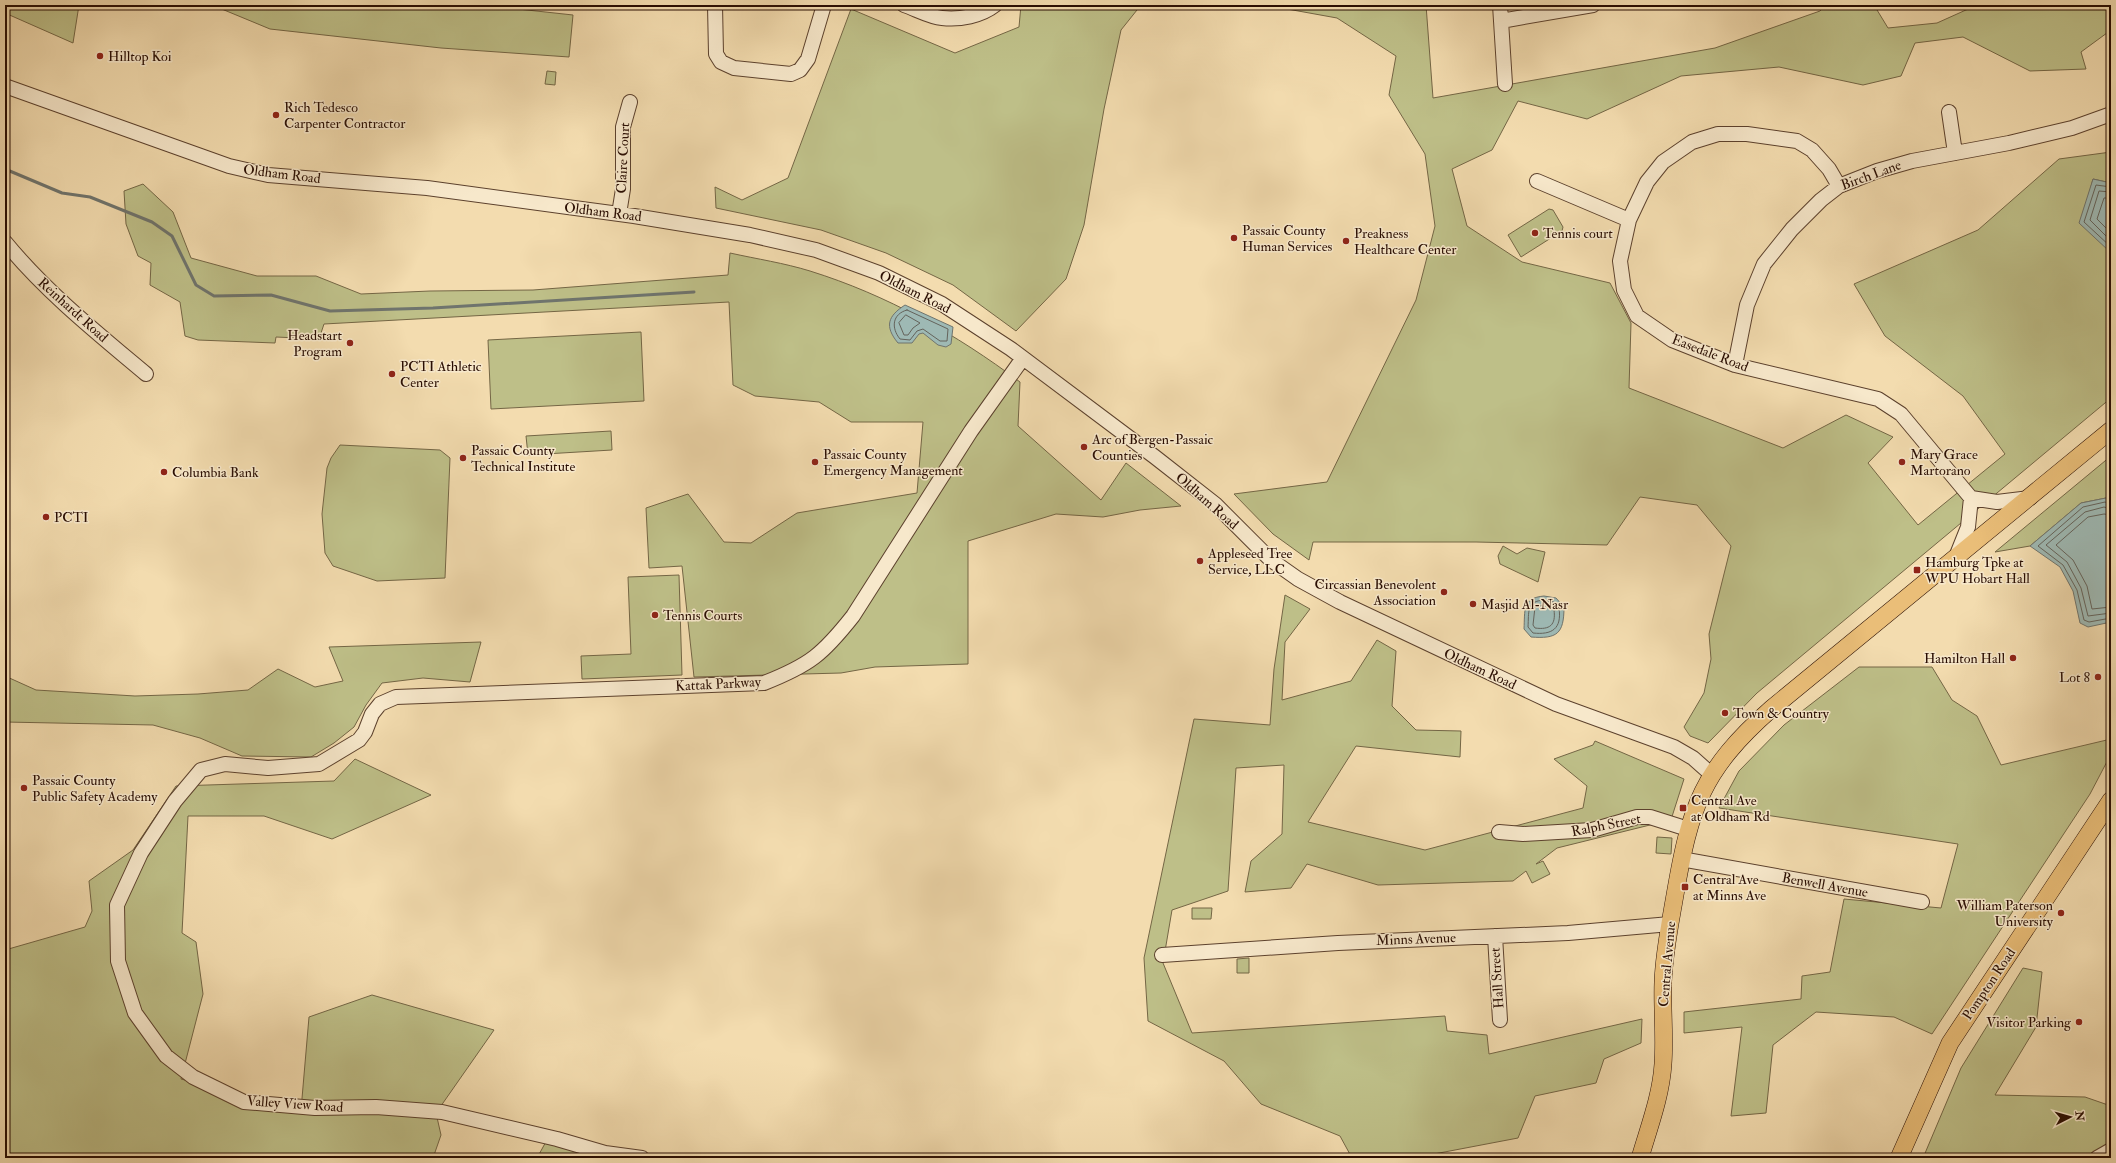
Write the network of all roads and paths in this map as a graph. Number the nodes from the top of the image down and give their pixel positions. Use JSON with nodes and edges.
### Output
{"nodes":[{"id":1,"x":716,"y":5,"type":"edge"},
{"id":2,"x":824,"y":5,"type":"edge"},
{"id":3,"x":904,"y":5,"type":"edge"},
{"id":4,"x":995,"y":5,"type":"edge"},
{"id":5,"x":1500,"y":5,"type":"edge"},
{"id":6,"x":1593,"y":5,"type":"edge"},
{"id":7,"x":1501,"y":21,"type":"junction"},
{"id":8,"x":1505,"y":84,"type":"dead end"},
{"id":9,"x":5,"y":86,"type":"edge"},
{"id":10,"x":630,"y":102,"type":"dead end"},
{"id":11,"x":1949,"y":112,"type":"dead end"},
{"id":12,"x":2111,"y":114,"type":"edge"},
{"id":13,"x":1955,"y":153,"type":"junction"},
{"id":14,"x":1537,"y":182,"type":"dead end"},
{"id":15,"x":1838,"y":186,"type":"junction"},
{"id":16,"x":619,"y":214,"type":"junction"},
{"id":17,"x":1629,"y":220,"type":"junction"},
{"id":18,"x":5,"y":242,"type":"edge"},
{"id":19,"x":1023,"y":358,"type":"junction"},
{"id":20,"x":1735,"y":365,"type":"junction"},
{"id":21,"x":146,"y":374,"type":"dead end"},
{"id":22,"x":2111,"y":430,"type":"edge"},
{"id":23,"x":1971,"y":498,"type":"junction"},
{"id":24,"x":2030,"y":498,"type":"junction"},
{"id":25,"x":1955,"y":559,"type":"junction"},
{"id":26,"x":365,"y":732,"type":"joint"},
{"id":27,"x":1711,"y":774,"type":"junction"},
{"id":28,"x":2111,"y":800,"type":"edge"},
{"id":29,"x":1688,"y":829,"type":"junction"},
{"id":30,"x":1499,"y":832,"type":"dead end"},
{"id":31,"x":1681,"y":859,"type":"junction"},
{"id":32,"x":1922,"y":902,"type":"dead end"},
{"id":33,"x":1670,"y":924,"type":"junction"},
{"id":34,"x":1495,"y":936,"type":"junction"},
{"id":35,"x":1162,"y":955,"type":"dead end"},
{"id":36,"x":1500,"y":1020,"type":"dead end"},
{"id":37,"x":2111,"y":1150,"type":"edge"},
{"id":38,"x":642,"y":1158,"type":"edge"},
{"id":39,"x":1640,"y":1158,"type":"edge"},
{"id":40,"x":1898,"y":1158,"type":"edge"},
{"id":41,"x":2097,"y":1158,"type":"edge"}],
"edges":[{"from":1,"to":2,"type":"street"},
{"from":3,"to":4,"type":"street"},
{"from":5,"to":7,"type":"street"},
{"from":6,"to":7,"type":"street"},
{"from":7,"to":8,"type":"street"},
{"from":9,"to":16,"type":"street","name":"Oldham Road"},
{"from":10,"to":16,"type":"street","name":"Claire Court"},
{"from":11,"to":13,"type":"street"},
{"from":12,"to":13,"type":"street","name":"Birch Lane"},
{"from":13,"to":15,"type":"street","name":"Birch Lane"},
{"from":14,"to":17,"type":"street"},
{"from":15,"to":17,"type":"street","name":"Easedale Road"},
{"from":15,"to":20,"type":"street","name":"Birch Lane"},
{"from":16,"to":19,"type":"street","name":"Oldham Road"},
{"from":17,"to":20,"type":"street","name":"Easedale Road"},
{"from":18,"to":21,"type":"street","name":"Reinhardt Road"},
{"from":19,"to":26,"type":"street","name":"Kattak Parkway"},
{"from":19,"to":27,"type":"street","name":"Oldham Road"},
{"from":20,"to":23,"type":"street","name":"Easedale Road"},
{"from":22,"to":24,"type":"main road","name":"Central Avenue"},
{"from":23,"to":24,"type":"street"},
{"from":23,"to":25,"type":"street"},
{"from":24,"to":25,"type":"main road","name":"Central Avenue"},
{"from":25,"to":27,"type":"main road","name":"Central Avenue"},
{"from":26,"to":38,"type":"street","name":"Valley View Road"},
{"from":27,"to":29,"type":"main road","name":"Central Avenue"},
{"from":28,"to":40,"type":"main road","name":"Pompton Road"},
{"from":29,"to":30,"type":"street","name":"Ralph Street"},
{"from":29,"to":31,"type":"main road","name":"Central Avenue"},
{"from":31,"to":32,"type":"street","name":"Benwell Avenue"},
{"from":31,"to":33,"type":"main road","name":"Central Avenue"},
{"from":33,"to":34,"type":"street","name":"Minns Avenue"},
{"from":33,"to":39,"type":"main road","name":"Central Avenue"},
{"from":34,"to":35,"type":"street","name":"Minns Avenue"},
{"from":34,"to":36,"type":"street","name":"Hall Street"},
{"from":37,"to":41,"type":"street"}]}
